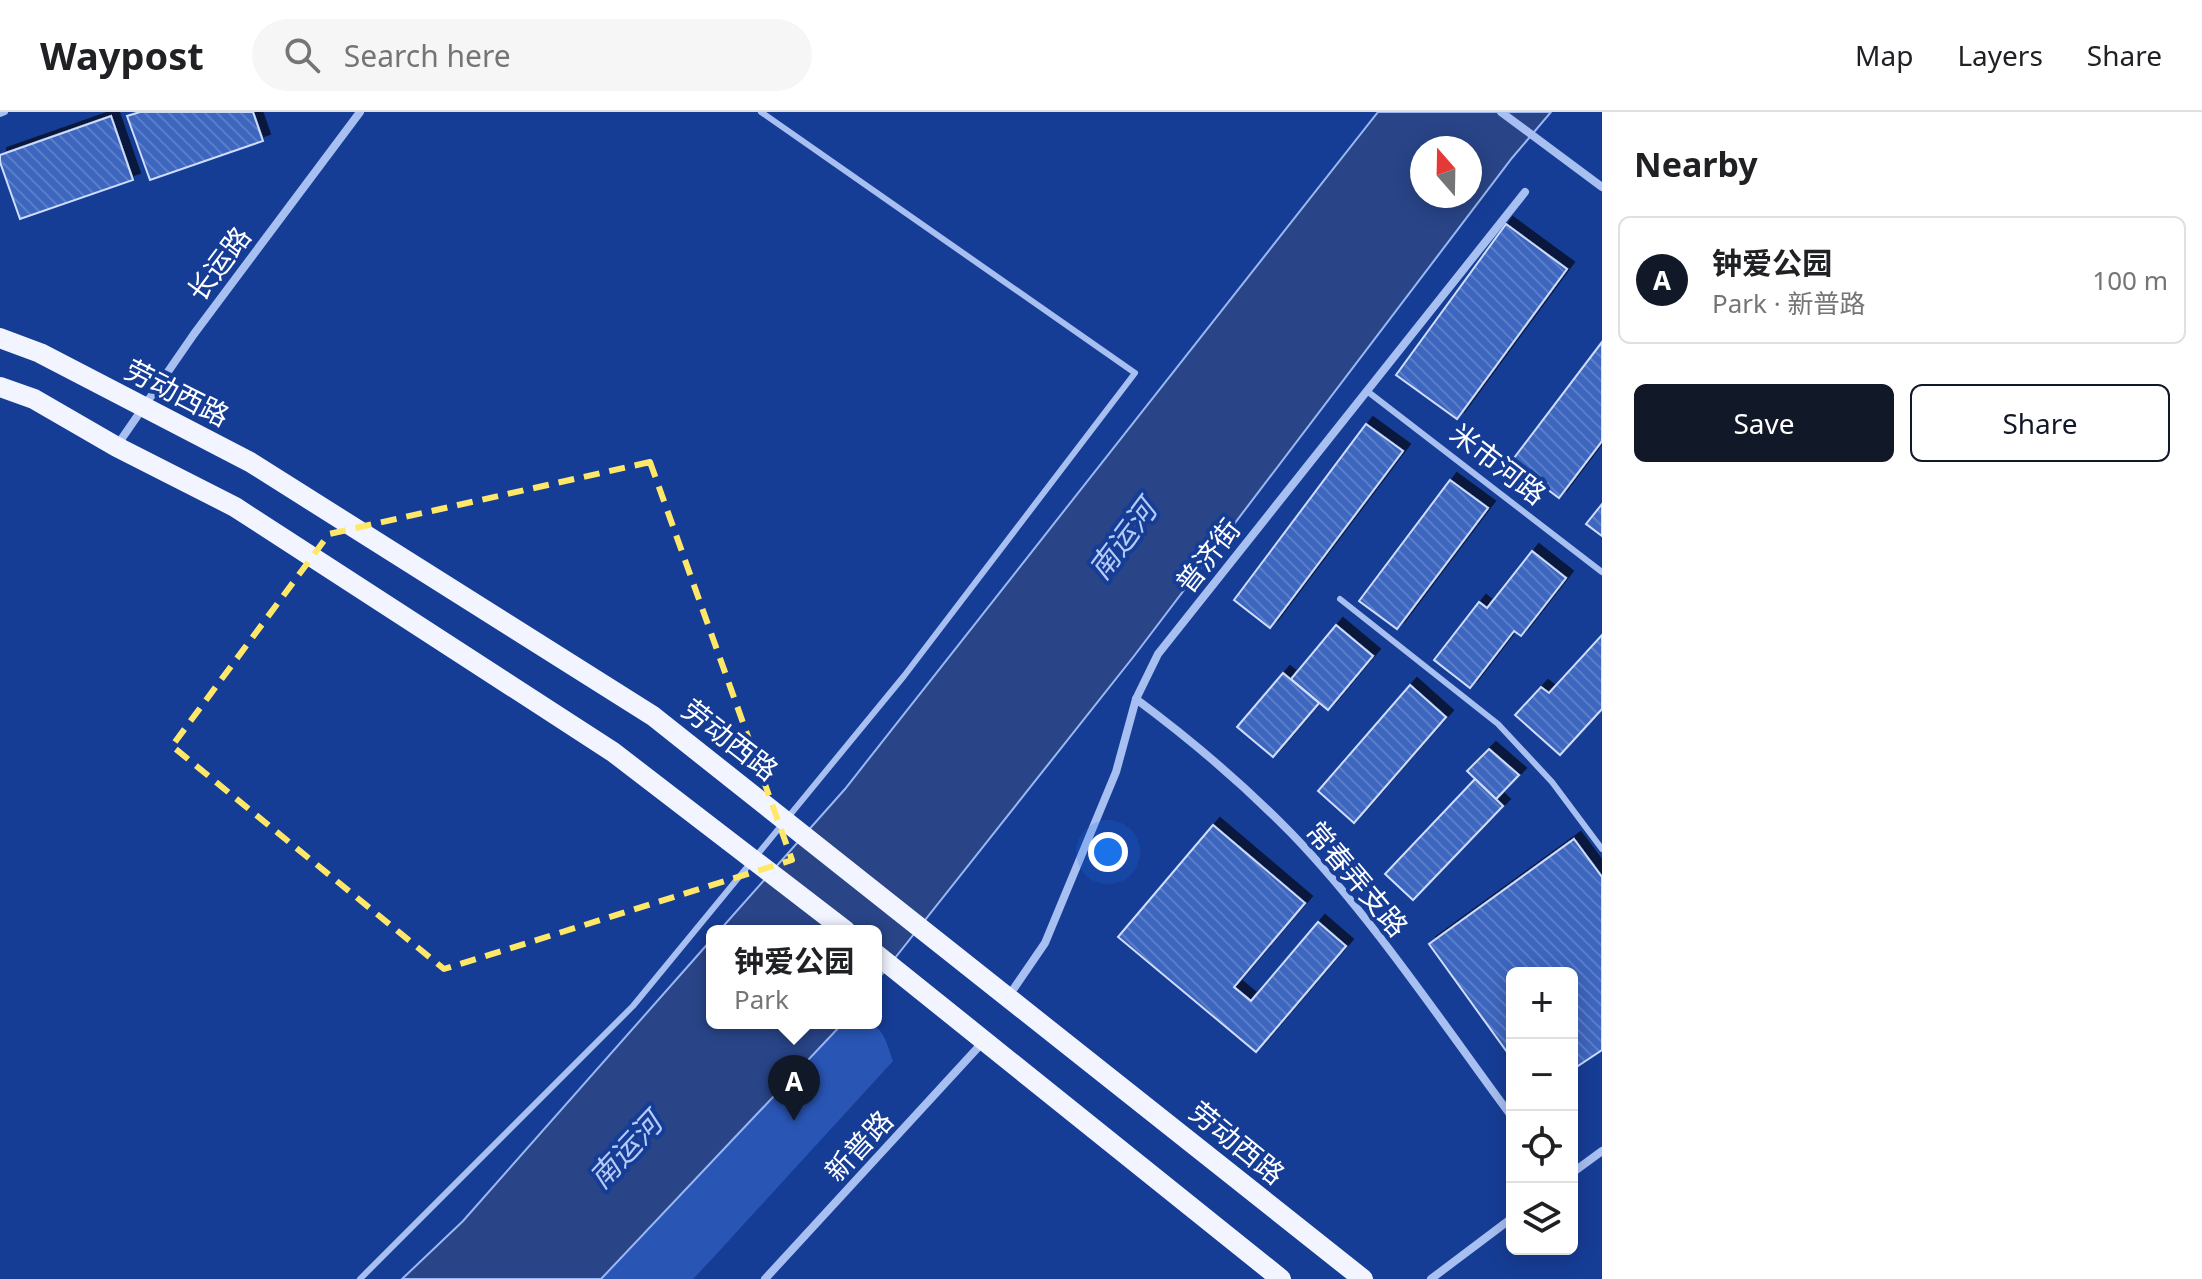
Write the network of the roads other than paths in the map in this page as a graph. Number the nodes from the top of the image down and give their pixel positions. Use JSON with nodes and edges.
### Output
{"nodes":[{"id":1,"x":360,"y":112,"type":"edge"},
{"id":2,"x":761,"y":112,"type":"edge"},
{"id":3,"x":1501,"y":112,"type":"edge"},
{"id":4,"x":1602,"y":187,"type":"edge"},
{"id":5,"x":1525,"y":192,"type":"dead end"},
{"id":6,"x":0,"y":338,"type":"edge"},
{"id":7,"x":0,"y":387,"type":"edge"},
{"id":8,"x":1367,"y":391,"type":"junction"},
{"id":9,"x":144,"y":406,"type":"junction"},
{"id":10,"x":117,"y":447,"type":"junction"},
{"id":11,"x":1602,"y":572,"type":"edge"},
{"id":12,"x":1340,"y":599,"type":"dead end"},
{"id":13,"x":1136,"y":699,"type":"junction"},
{"id":14,"x":1602,"y":849,"type":"edge"},
{"id":15,"x":838,"y":925,"type":"edge"},
{"id":16,"x":882,"y":959,"type":"edge"},
{"id":17,"x":1008,"y":997,"type":"junction"},
{"id":18,"x":983,"y":1042,"type":"junction"},
{"id":19,"x":1508,"y":1111,"type":"edge"},
{"id":20,"x":1602,"y":1151,"type":"edge"},
{"id":21,"x":1578,"y":1169,"type":"edge"},
{"id":22,"x":1506,"y":1223,"type":"edge"},
{"id":23,"x":360,"y":1279,"type":"edge"},
{"id":24,"x":765,"y":1279,"type":"edge"},
{"id":25,"x":1281,"y":1279,"type":"edge"},
{"id":26,"x":1363,"y":1279,"type":"edge"},
{"id":27,"x":1431,"y":1279,"type":"edge"}],
"edges":[{"from":1,"to":9,"type":"street","name":"长运路"},
{"from":2,"to":23,"type":"lane"},
{"from":3,"to":4,"type":"street"},
{"from":5,"to":8,"type":"street","name":"普济街"},
{"from":6,"to":9,"type":"main road","name":"劳动西路"},
{"from":7,"to":10,"type":"main road"},
{"from":8,"to":11,"type":"lane","name":"米市河路"},
{"from":8,"to":13,"type":"street","name":"普济街"},
{"from":9,"to":10,"type":"street","name":"长运路"},
{"from":9,"to":17,"type":"main road","name":"劳动西路"},
{"from":10,"to":15,"type":"main road"},
{"from":12,"to":14,"type":"lane"},
{"from":13,"to":17,"type":"street","name":"普济街"},
{"from":13,"to":19,"type":"street","name":"常春弄支路"},
{"from":16,"to":18,"type":"main road"},
{"from":17,"to":26,"type":"main road","name":"劳动西路"},
{"from":18,"to":24,"type":"street","name":"新普路"},
{"from":18,"to":25,"type":"main road"},
{"from":20,"to":21,"type":"street"},
{"from":22,"to":27,"type":"street"}]}
